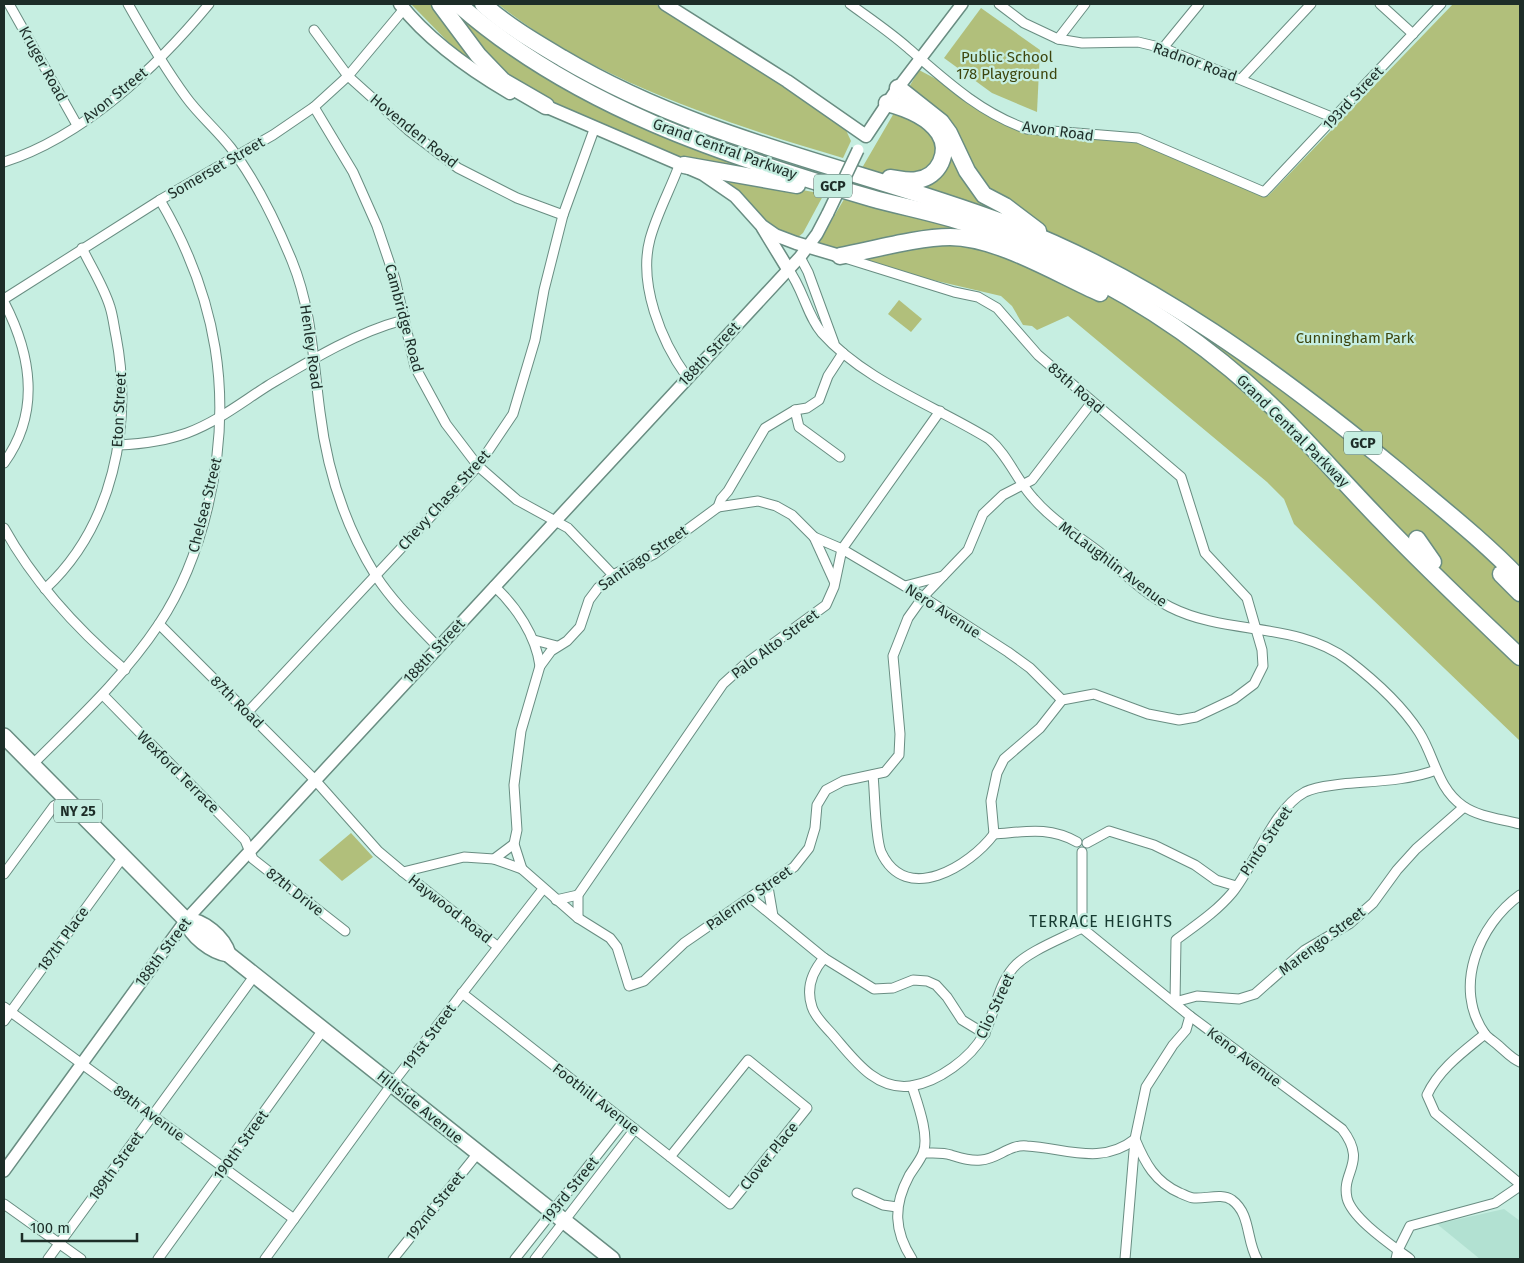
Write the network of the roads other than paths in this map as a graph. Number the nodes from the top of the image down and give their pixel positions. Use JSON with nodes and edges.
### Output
{"nodes":[{"id":1,"x":9,"y":4,"type":"edge"},
{"id":2,"x":128,"y":4,"type":"edge"},
{"id":3,"x":209,"y":4,"type":"edge"},
{"id":4,"x":440,"y":4,"type":"edge"},
{"id":5,"x":458,"y":4,"type":"edge"},
{"id":6,"x":482,"y":4,"type":"edge"},
{"id":7,"x":666,"y":4,"type":"edge"},
{"id":8,"x":850,"y":4,"type":"edge"},
{"id":9,"x":962,"y":4,"type":"edge"},
{"id":10,"x":999,"y":4,"type":"edge"},
{"id":11,"x":1085,"y":4,"type":"edge"},
{"id":12,"x":1199,"y":4,"type":"edge"},
{"id":13,"x":1311,"y":4,"type":"edge"},
{"id":14,"x":1380,"y":4,"type":"edge"},
{"id":15,"x":1441,"y":4,"type":"edge"},
{"id":16,"x":402,"y":6,"type":"edge"},
{"id":17,"x":314,"y":30,"type":"dead end"},
{"id":18,"x":1412,"y":34,"type":"junction"},
{"id":19,"x":1058,"y":39,"type":"junction"},
{"id":20,"x":1163,"y":48,"type":"junction"},
{"id":21,"x":158,"y":58,"type":"junction"},
{"id":22,"x":920,"y":59,"type":"junction"},
{"id":23,"x":348,"y":76,"type":"junction"},
{"id":24,"x":1241,"y":79,"type":"junction"},
{"id":25,"x":898,"y":88,"type":"junction"},
{"id":26,"x":887,"y":103,"type":"junction"},
{"id":27,"x":546,"y":106,"type":"junction"},
{"id":28,"x":314,"y":107,"type":"junction"},
{"id":29,"x":1334,"y":118,"type":"junction"},
{"id":30,"x":77,"y":125,"type":"junction"},
{"id":31,"x":595,"y":127,"type":"junction"},
{"id":32,"x":866,"y":136,"type":"junction"},
{"id":33,"x":238,"y":157,"type":"junction"},
{"id":34,"x":4,"y":162,"type":"edge"},
{"id":35,"x":682,"y":164,"type":"junction"},
{"id":36,"x":833,"y":169,"type":"junction"},
{"id":37,"x":1264,"y":192,"type":"joint"},
{"id":38,"x":160,"y":200,"type":"junction"},
{"id":39,"x":563,"y":215,"type":"junction"},
{"id":40,"x":762,"y":226,"type":"junction"},
{"id":41,"x":809,"y":246,"type":"junction"},
{"id":42,"x":993,"y":246,"type":"junction"},
{"id":43,"x":1058,"y":246,"type":"junction"},
{"id":44,"x":82,"y":248,"type":"junction"},
{"id":45,"x":800,"y":256,"type":"junction"},
{"id":46,"x":840,"y":256,"type":"junction"},
{"id":47,"x":788,"y":269,"type":"junction"},
{"id":48,"x":4,"y":300,"type":"edge"},
{"id":49,"x":403,"y":320,"type":"junction"},
{"id":50,"x":1168,"y":323,"type":"junction"},
{"id":51,"x":836,"y":346,"type":"junction"},
{"id":52,"x":843,"y":353,"type":"junction"},
{"id":53,"x":315,"y":359,"type":"junction"},
{"id":54,"x":687,"y":377,"type":"junction"},
{"id":55,"x":1291,"y":388,"type":"junction"},
{"id":56,"x":1092,"y":402,"type":"junction"},
{"id":57,"x":795,"y":410,"type":"junction"},
{"id":58,"x":940,"y":411,"type":"junction"},
{"id":59,"x":221,"y":416,"type":"junction"},
{"id":60,"x":1297,"y":431,"type":"junction"},
{"id":61,"x":119,"y":445,"type":"junction"},
{"id":62,"x":840,"y":457,"type":"dead end"},
{"id":63,"x":1373,"y":462,"type":"dead end"},
{"id":64,"x":4,"y":463,"type":"edge"},
{"id":65,"x":478,"y":466,"type":"junction"},
{"id":66,"x":1354,"y":481,"type":"dead end"},
{"id":67,"x":1022,"y":485,"type":"junction"},
{"id":68,"x":728,"y":491,"type":"junction"},
{"id":69,"x":746,"y":502,"type":"junction"},
{"id":70,"x":718,"y":507,"type":"junction"},
{"id":71,"x":553,"y":521,"type":"junction"},
{"id":72,"x":1436,"y":521,"type":"dead end"},
{"id":73,"x":4,"y":528,"type":"edge"},
{"id":74,"x":814,"y":537,"type":"junction"},
{"id":75,"x":1417,"y":539,"type":"dead end"},
{"id":76,"x":842,"y":549,"type":"junction"},
{"id":77,"x":1502,"y":562,"type":"junction"},
{"id":78,"x":1520,"y":569,"type":"edge"},
{"id":79,"x":614,"y":575,"type":"junction"},
{"id":80,"x":376,"y":576,"type":"junction"},
{"id":81,"x":943,"y":576,"type":"junction"},
{"id":82,"x":1520,"y":579,"type":"edge"},
{"id":83,"x":834,"y":581,"type":"junction"},
{"id":84,"x":494,"y":586,"type":"junction"},
{"id":85,"x":905,"y":586,"type":"junction"},
{"id":86,"x":45,"y":589,"type":"junction"},
{"id":87,"x":1520,"y":593,"type":"edge"},
{"id":88,"x":923,"y":596,"type":"junction"},
{"id":89,"x":1472,"y":612,"type":"junction"},
{"id":90,"x":159,"y":624,"type":"junction"},
{"id":91,"x":1257,"y":629,"type":"junction"},
{"id":92,"x":534,"y":640,"type":"junction"},
{"id":93,"x":438,"y":646,"type":"junction"},
{"id":94,"x":557,"y":646,"type":"junction"},
{"id":95,"x":1520,"y":650,"type":"edge"},
{"id":96,"x":1520,"y":657,"type":"edge"},
{"id":97,"x":540,"y":666,"type":"junction"},
{"id":98,"x":1520,"y":668,"type":"edge"},
{"id":99,"x":125,"y":670,"type":"junction"},
{"id":100,"x":103,"y":695,"type":"junction"},
{"id":101,"x":1062,"y":700,"type":"junction"},
{"id":102,"x":247,"y":713,"type":"junction"},
{"id":103,"x":4,"y":736,"type":"edge"},
{"id":104,"x":32,"y":765,"type":"junction"},
{"id":105,"x":1436,"y":770,"type":"junction"},
{"id":106,"x":873,"y":775,"type":"junction"},
{"id":107,"x":315,"y":780,"type":"junction"},
{"id":108,"x":67,"y":798,"type":"junction"},
{"id":109,"x":1464,"y":807,"type":"junction"},
{"id":110,"x":1520,"y":824,"type":"edge"},
{"id":111,"x":994,"y":834,"type":"junction"},
{"id":112,"x":1077,"y":842,"type":"junction"},
{"id":113,"x":1087,"y":843,"type":"junction"},
{"id":114,"x":514,"y":844,"type":"junction"},
{"id":115,"x":249,"y":850,"type":"junction"},
{"id":116,"x":1082,"y":852,"type":"junction"},
{"id":117,"x":123,"y":857,"type":"junction"},
{"id":118,"x":494,"y":859,"type":"junction"},
{"id":119,"x":522,"y":869,"type":"junction"},
{"id":120,"x":403,"y":872,"type":"junction"},
{"id":121,"x":4,"y":874,"type":"edge"},
{"id":122,"x":1216,"y":880,"type":"junction"},
{"id":123,"x":1236,"y":886,"type":"junction"},
{"id":124,"x":768,"y":887,"type":"junction"},
{"id":125,"x":543,"y":889,"type":"junction"},
{"id":126,"x":578,"y":895,"type":"junction"},
{"id":127,"x":1520,"y":895,"type":"edge"},
{"id":128,"x":752,"y":899,"type":"junction"},
{"id":129,"x":1226,"y":899,"type":"junction"},
{"id":130,"x":556,"y":900,"type":"junction"},
{"id":131,"x":773,"y":916,"type":"junction"},
{"id":132,"x":578,"y":918,"type":"junction"},
{"id":133,"x":186,"y":920,"type":"junction"},
{"id":134,"x":1082,"y":928,"type":"junction"},
{"id":135,"x":345,"y":931,"type":"dead end"},
{"id":136,"x":497,"y":946,"type":"junction"},
{"id":137,"x":824,"y":958,"type":"junction"},
{"id":138,"x":255,"y":975,"type":"junction"},
{"id":139,"x":462,"y":993,"type":"junction"},
{"id":140,"x":1175,"y":1002,"type":"junction"},
{"id":141,"x":7,"y":1010,"type":"edge"},
{"id":142,"x":1190,"y":1016,"type":"junction"},
{"id":143,"x":4,"y":1021,"type":"edge"},
{"id":144,"x":323,"y":1030,"type":"junction"},
{"id":145,"x":985,"y":1034,"type":"junction"},
{"id":146,"x":1485,"y":1034,"type":"junction"},
{"id":147,"x":1520,"y":1062,"type":"edge"},
{"id":148,"x":81,"y":1064,"type":"junction"},
{"id":149,"x":392,"y":1084,"type":"junction"},
{"id":150,"x":912,"y":1086,"type":"junction"},
{"id":151,"x":152,"y":1116,"type":"junction"},
{"id":152,"x":624,"y":1121,"type":"junction"},
{"id":153,"x":635,"y":1129,"type":"junction"},
{"id":154,"x":1134,"y":1139,"type":"junction"},
{"id":155,"x":478,"y":1153,"type":"junction"},
{"id":156,"x":924,"y":1153,"type":"junction"},
{"id":157,"x":670,"y":1157,"type":"junction"},
{"id":158,"x":592,"y":1164,"type":"junction"},
{"id":159,"x":224,"y":1168,"type":"junction"},
{"id":160,"x":4,"y":1171,"type":"edge"},
{"id":161,"x":602,"y":1173,"type":"junction"},
{"id":162,"x":1520,"y":1185,"type":"edge"},
{"id":163,"x":857,"y":1193,"type":"dead end"},
{"id":164,"x":4,"y":1204,"type":"edge"},
{"id":165,"x":730,"y":1204,"type":"joint"},
{"id":166,"x":897,"y":1207,"type":"junction"},
{"id":167,"x":553,"y":1212,"type":"junction"},
{"id":168,"x":294,"y":1219,"type":"junction"},
{"id":169,"x":565,"y":1222,"type":"junction"},
{"id":170,"x":59,"y":1244,"type":"junction"},
{"id":171,"x":1397,"y":1255,"type":"edge"},
{"id":172,"x":48,"y":1259,"type":"edge"},
{"id":173,"x":80,"y":1259,"type":"edge"},
{"id":174,"x":158,"y":1259,"type":"edge"},
{"id":175,"x":265,"y":1259,"type":"edge"},
{"id":176,"x":393,"y":1259,"type":"edge"},
{"id":177,"x":515,"y":1259,"type":"edge"},
{"id":178,"x":535,"y":1259,"type":"edge"},
{"id":179,"x":612,"y":1259,"type":"edge"},
{"id":180,"x":912,"y":1259,"type":"edge"},
{"id":181,"x":1125,"y":1259,"type":"edge"},
{"id":182,"x":1257,"y":1259,"type":"edge"},
{"id":183,"x":1410,"y":1259,"type":"edge"}],
"edges":[{"from":1,"to":30,"type":"street","name":"Kruger Road"},
{"from":2,"to":21,"type":"street","name":"Henley Road"},
{"from":3,"to":21,"type":"street","name":"Avon Street"},
{"from":4,"to":27,"type":"highway"},
{"from":5,"to":50,"type":"highway","name":"Grand Central Parkway","number":"GCP"},
{"from":6,"to":36,"type":"highway","name":"Grand Central Parkway","number":"GCP"},
{"from":7,"to":32,"type":"main road"},
{"from":8,"to":22,"type":"street","name":"Avon Road"},
{"from":9,"to":22,"type":"street"},
{"from":10,"to":19,"type":"street","name":"Radnor Road"},
{"from":11,"to":19,"type":"street"},
{"from":12,"to":20,"type":"street"},
{"from":13,"to":24,"type":"street"},
{"from":14,"to":18,"type":"street"},
{"from":15,"to":18,"type":"street","name":"193rd Street"},
{"from":16,"to":23,"type":"street","name":"Somerset Street"},
{"from":16,"to":27,"type":"main road","name":"Grand Central Parkway"},
{"from":17,"to":23,"type":"street","name":"Hovenden Road"},
{"from":18,"to":29,"type":"street","name":"193rd Street"},
{"from":19,"to":20,"type":"street","name":"Radnor Road"},
{"from":20,"to":24,"type":"street","name":"Radnor Road"},
{"from":21,"to":30,"type":"street","name":"Avon Street"},
{"from":21,"to":33,"type":"street","name":"Henley Road"},
{"from":22,"to":25,"type":"street"},
{"from":22,"to":37,"type":"street","name":"Avon Road"},
{"from":23,"to":28,"type":"street","name":"Somerset Street"},
{"from":23,"to":39,"type":"street","name":"Hovenden Road"},
{"from":24,"to":29,"type":"street","name":"Radnor Road"},
{"from":25,"to":26,"type":"main road"},
{"from":25,"to":43,"type":"highway"},
{"from":26,"to":32,"type":"main road"},
{"from":26,"to":36,"type":"highway"},
{"from":27,"to":31,"type":"main road","name":"Grand Central Parkway"},
{"from":28,"to":33,"type":"street","name":"Somerset Street"},
{"from":28,"to":49,"type":"street","name":"Cambridge Road"},
{"from":29,"to":37,"type":"street","name":"193rd Street"},
{"from":30,"to":34,"type":"street","name":"Avon Street"},
{"from":31,"to":35,"type":"main road","name":"Grand Central Parkway"},
{"from":31,"to":39,"type":"street","name":"Chevy Chase Street"},
{"from":32,"to":41,"type":"street","name":"188th Street","bridge":true},
{"from":33,"to":38,"type":"street","name":"Somerset Street"},
{"from":33,"to":53,"type":"street","name":"Henley Road"},
{"from":35,"to":40,"type":"main road","name":"Grand Central Parkway"},
{"from":35,"to":42,"type":"highway"},
{"from":35,"to":54,"type":"street"},
{"from":36,"to":43,"type":"highway","name":"Grand Central Parkway","number":"GCP"},
{"from":38,"to":44,"type":"street","name":"Somerset Street"},
{"from":38,"to":59,"type":"street","name":"Chelsea Street"},
{"from":39,"to":65,"type":"street","name":"Chevy Chase Street"},
{"from":40,"to":41,"type":"main road","name":"Grand Central Parkway"},
{"from":40,"to":47,"type":"main road"},
{"from":41,"to":45,"type":"street","name":"188th Street"},
{"from":41,"to":46,"type":"main road","name":"85th Road"},
{"from":42,"to":46,"type":"highway"},
{"from":42,"to":50,"type":"highway"},
{"from":43,"to":55,"type":"highway","name":"Grand Central Parkway","number":"GCP"},
{"from":44,"to":48,"type":"street","name":"Somerset Street"},
{"from":44,"to":61,"type":"street","name":"Eton Street"},
{"from":45,"to":47,"type":"street","name":"188th Street"},
{"from":45,"to":51,"type":"street","name":"McLaughlin Avenue"},
{"from":46,"to":56,"type":"street","name":"85th Road"},
{"from":47,"to":51,"type":"street","name":"McLaughlin Avenue"},
{"from":47,"to":54,"type":"street","name":"188th Street"},
{"from":48,"to":64,"type":"street"},
{"from":49,"to":53,"type":"street"},
{"from":49,"to":65,"type":"street","name":"Cambridge Road"},
{"from":50,"to":60,"type":"highway","name":"Grand Central Parkway","number":"GCP"},
{"from":51,"to":52,"type":"street","name":"McLaughlin Avenue"},
{"from":52,"to":57,"type":"street","name":"Santiago Street"},
{"from":52,"to":58,"type":"street","name":"McLaughlin Avenue"},
{"from":53,"to":59,"type":"street"},
{"from":53,"to":80,"type":"street","name":"Henley Road"},
{"from":54,"to":71,"type":"street","name":"188th Street"},
{"from":55,"to":63,"type":"highway"},
{"from":55,"to":77,"type":"highway","name":"Grand Central Parkway","number":"GCP"},
{"from":56,"to":67,"type":"street"},
{"from":56,"to":91,"type":"street","name":"85th Road"},
{"from":57,"to":62,"type":"street"},
{"from":57,"to":68,"type":"street","name":"Santiago Street"},
{"from":58,"to":67,"type":"street","name":"McLaughlin Avenue"},
{"from":58,"to":76,"type":"street","name":"Palo Alto Street"},
{"from":59,"to":61,"type":"street"},
{"from":59,"to":90,"type":"street","name":"Chelsea Street"},
{"from":60,"to":66,"type":"highway"},
{"from":60,"to":89,"type":"highway","name":"Grand Central Parkway","number":"GCP"},
{"from":61,"to":86,"type":"street","name":"Eton Street"},
{"from":65,"to":71,"type":"street","name":"Cambridge Road"},
{"from":65,"to":80,"type":"street","name":"Chevy Chase Street"},
{"from":67,"to":81,"type":"street","name":"Palermo Street"},
{"from":67,"to":91,"type":"street","name":"McLaughlin Avenue"},
{"from":68,"to":69,"type":"street","name":"Nero Avenue"},
{"from":68,"to":70,"type":"street","name":"Santiago Street"},
{"from":69,"to":70,"type":"street","name":"Nero Avenue"},
{"from":69,"to":74,"type":"street","name":"Nero Avenue"},
{"from":70,"to":79,"type":"street","name":"Santiago Street"},
{"from":71,"to":79,"type":"street","name":"Cambridge Road"},
{"from":71,"to":84,"type":"street","name":"188th Street"},
{"from":72,"to":87,"type":"highway"},
{"from":73,"to":86,"type":"street"},
{"from":74,"to":76,"type":"street","name":"Nero Avenue"},
{"from":74,"to":83,"type":"street","name":"Nero Avenue"},
{"from":75,"to":95,"type":"highway"},
{"from":76,"to":83,"type":"street","name":"Palo Alto Street"},
{"from":76,"to":85,"type":"street","name":"Nero Avenue"},
{"from":77,"to":78,"type":"highway"},
{"from":77,"to":82,"type":"highway","name":"Grand Central Parkway","number":"GCP"},
{"from":79,"to":94,"type":"street","name":"Santiago Street"},
{"from":80,"to":93,"type":"street","name":"Henley Road"},
{"from":80,"to":102,"type":"street","name":"Chevy Chase Street"},
{"from":81,"to":85,"type":"street"},
{"from":81,"to":88,"type":"street","name":"Palermo Street"},
{"from":83,"to":126,"type":"street","name":"Palo Alto Street"},
{"from":84,"to":92,"type":"street"},
{"from":84,"to":93,"type":"street","name":"188th Street"},
{"from":85,"to":88,"type":"street","name":"Nero Avenue"},
{"from":86,"to":99,"type":"street"},
{"from":88,"to":101,"type":"street","name":"Nero Avenue"},
{"from":88,"to":106,"type":"street","name":"Palermo Street"},
{"from":89,"to":96,"type":"highway","name":"Grand Central Parkway","number":"GCP"},
{"from":89,"to":98,"type":"highway"},
{"from":90,"to":99,"type":"street","name":"Chelsea Street"},
{"from":90,"to":102,"type":"street","name":"87th Road"},
{"from":91,"to":101,"type":"street","name":"85th Road"},
{"from":91,"to":105,"type":"street","name":"McLaughlin Avenue"},
{"from":92,"to":94,"type":"street"},
{"from":92,"to":97,"type":"street"},
{"from":93,"to":107,"type":"street","name":"188th Street"},
{"from":94,"to":97,"type":"street","name":"Santiago Street"},
{"from":97,"to":114,"type":"street","name":"Santiago Street"},
{"from":99,"to":100,"type":"street","name":"Chelsea Street"},
{"from":100,"to":104,"type":"street","name":"Chelsea Street"},
{"from":100,"to":115,"type":"street","name":"Wexford Terrace"},
{"from":101,"to":111,"type":"street"},
{"from":102,"to":107,"type":"street","name":"87th Road"},
{"from":103,"to":104,"type":"main road","name":"Hillside Avenue","number":"NY 25"},
{"from":104,"to":108,"type":"main road","name":"Hillside Avenue","number":"NY 25"},
{"from":105,"to":109,"type":"street","name":"McLaughlin Avenue"},
{"from":105,"to":123,"type":"street","name":"Pinto Street"},
{"from":106,"to":111,"type":"street"},
{"from":106,"to":124,"type":"street","name":"Palermo Street"},
{"from":107,"to":115,"type":"street","name":"188th Street"},
{"from":107,"to":120,"type":"street","name":"87th Road"},
{"from":108,"to":117,"type":"main road","name":"Hillside Avenue","number":"NY 25"},
{"from":108,"to":121,"type":"street"},
{"from":109,"to":110,"type":"street","name":"McLaughlin Avenue"},
{"from":109,"to":140,"type":"street","name":"Marengo Street"},
{"from":111,"to":112,"type":"street"},
{"from":112,"to":113,"type":"street"},
{"from":112,"to":116,"type":"street"},
{"from":113,"to":116,"type":"street"},
{"from":113,"to":122,"type":"street"},
{"from":114,"to":118,"type":"street"},
{"from":114,"to":119,"type":"street","name":"Santiago Street"},
{"from":115,"to":133,"type":"street","name":"188th Street"},
{"from":115,"to":135,"type":"street","name":"87th Drive"},
{"from":116,"to":134,"type":"street"},
{"from":117,"to":133,"type":"main road","name":"Hillside Avenue","number":"NY 25"},
{"from":117,"to":141,"type":"street","name":"187th Place"},
{"from":118,"to":119,"type":"street"},
{"from":118,"to":120,"type":"street"},
{"from":119,"to":125,"type":"street"},
{"from":120,"to":136,"type":"street","name":"Haywood Road"},
{"from":122,"to":123,"type":"street"},
{"from":122,"to":129,"type":"street"},
{"from":123,"to":129,"type":"street","name":"Pinto Street"},
{"from":124,"to":128,"type":"street","name":"Palermo Street"},
{"from":124,"to":131,"type":"street"},
{"from":125,"to":130,"type":"street"},
{"from":125,"to":136,"type":"street","name":"191st Street"},
{"from":126,"to":130,"type":"street"},
{"from":126,"to":132,"type":"street"},
{"from":127,"to":146,"type":"street"},
{"from":128,"to":131,"type":"street"},
{"from":128,"to":132,"type":"street","name":"Palermo Street"},
{"from":129,"to":140,"type":"street","name":"Pinto Street"},
{"from":130,"to":132,"type":"street"},
{"from":131,"to":137,"type":"street"},
{"from":133,"to":138,"type":"main road","name":"Hillside Avenue","number":"NY 25"},
{"from":133,"to":148,"type":"street","name":"188th Street"},
{"from":134,"to":140,"type":"street","name":"Keno Avenue"},
{"from":134,"to":145,"type":"street","name":"Clio Street"},
{"from":136,"to":139,"type":"street","name":"191st Street"},
{"from":137,"to":145,"type":"street"},
{"from":137,"to":150,"type":"street","name":"Clio Street"},
{"from":138,"to":144,"type":"main road","name":"Hillside Avenue","number":"NY 25"},
{"from":138,"to":151,"type":"street","name":"189th Street"},
{"from":139,"to":149,"type":"street","name":"191st Street"},
{"from":139,"to":152,"type":"street","name":"Foothill Avenue"},
{"from":140,"to":142,"type":"street","name":"Keno Avenue"},
{"from":141,"to":143,"type":"street","name":"187th Place"},
{"from":141,"to":148,"type":"street","name":"89th Avenue"},
{"from":142,"to":154,"type":"street"},
{"from":142,"to":171,"type":"street","name":"Keno Avenue"},
{"from":144,"to":149,"type":"main road","name":"Hillside Avenue","number":"NY 25"},
{"from":144,"to":159,"type":"street","name":"190th Street"},
{"from":145,"to":150,"type":"street","name":"Clio Street"},
{"from":146,"to":147,"type":"street"},
{"from":146,"to":162,"type":"street"},
{"from":148,"to":151,"type":"street","name":"89th Avenue"},
{"from":148,"to":160,"type":"street","name":"188th Street"},
{"from":149,"to":155,"type":"main road","name":"Hillside Avenue","number":"NY 25"},
{"from":149,"to":168,"type":"street","name":"191st Street"},
{"from":150,"to":156,"type":"street"},
{"from":151,"to":159,"type":"street","name":"89th Avenue"},
{"from":151,"to":170,"type":"street","name":"189th Street"},
{"from":152,"to":153,"type":"street","name":"Foothill Avenue"},
{"from":152,"to":158,"type":"street","name":"193rd Street"},
{"from":153,"to":157,"type":"street","name":"Foothill Avenue"},
{"from":153,"to":161,"type":"street","name":"193rd Street"},
{"from":154,"to":156,"type":"street"},
{"from":154,"to":181,"type":"street"},
{"from":154,"to":182,"type":"street"},
{"from":155,"to":167,"type":"main road","name":"Hillside Avenue","number":"NY 25"},
{"from":155,"to":176,"type":"street","name":"192nd Street"},
{"from":156,"to":166,"type":"street"},
{"from":157,"to":165,"type":"street","name":"Foothill Avenue"},
{"from":157,"to":165,"type":"street","name":"Clover Place"},
{"from":158,"to":161,"type":"street"},
{"from":158,"to":167,"type":"street","name":"193rd Street"},
{"from":159,"to":168,"type":"street","name":"89th Avenue"},
{"from":159,"to":174,"type":"street","name":"190th Street"},
{"from":161,"to":169,"type":"street","name":"193rd Street"},
{"from":162,"to":171,"type":"street"},
{"from":163,"to":166,"type":"street"},
{"from":164,"to":170,"type":"street"},
{"from":166,"to":180,"type":"street"},
{"from":167,"to":169,"type":"main road","name":"Hillside Avenue","number":"NY 25"},
{"from":167,"to":177,"type":"street","name":"193rd Street"},
{"from":168,"to":175,"type":"street","name":"191st Street"},
{"from":169,"to":178,"type":"street","name":"193rd Street"},
{"from":169,"to":179,"type":"main road","name":"Hillside Avenue","number":"NY 25"},
{"from":170,"to":172,"type":"street","name":"189th Street"},
{"from":170,"to":173,"type":"street"},
{"from":171,"to":183,"type":"street","name":"Keno Avenue"}]}
